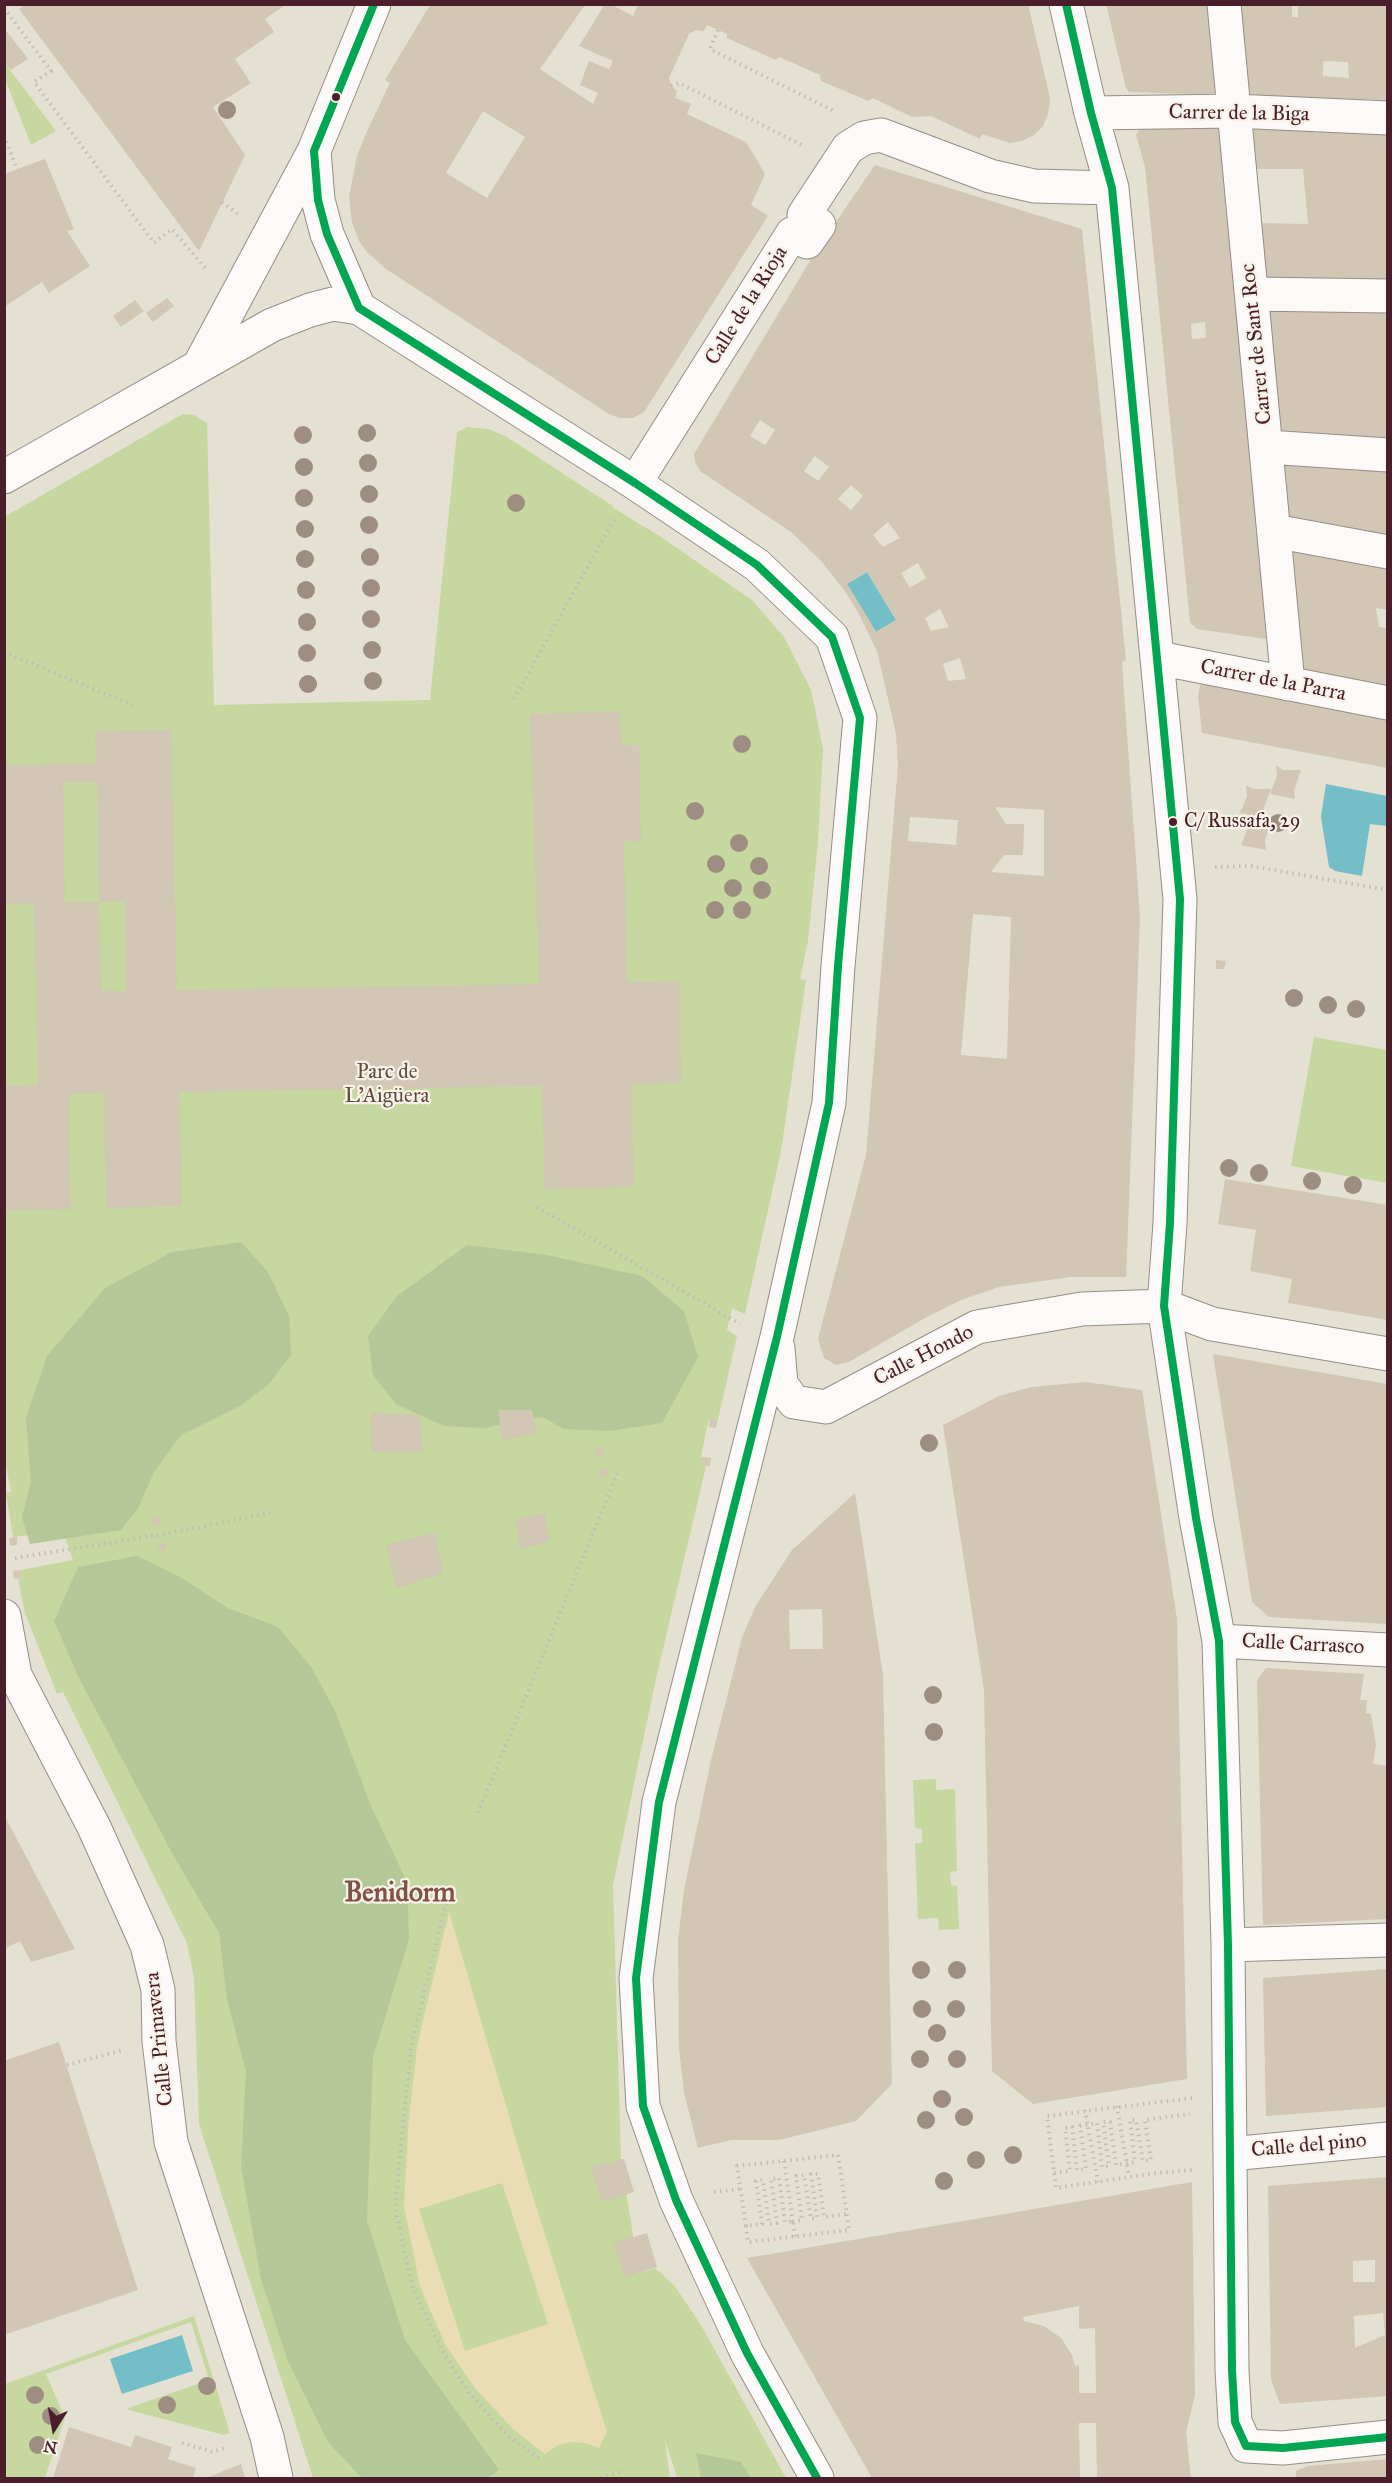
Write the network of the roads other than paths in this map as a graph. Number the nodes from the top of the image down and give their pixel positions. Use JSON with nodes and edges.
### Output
{"nodes":[{"id":1,"x":374,"y":4,"type":"edge"},
{"id":2,"x":1066,"y":4,"type":"edge"},
{"id":3,"x":1224,"y":4,"type":"edge"},
{"id":4,"x":1234,"y":111,"type":"junction"},
{"id":5,"x":1091,"y":113,"type":"junction"},
{"id":6,"x":1388,"y":118,"type":"edge"},
{"id":7,"x":315,"y":151,"type":"junction"},
{"id":8,"x":1112,"y":188,"type":"junction"},
{"id":9,"x":1252,"y":294,"type":"junction"},
{"id":10,"x":1388,"y":296,"type":"edge"},
{"id":11,"x":359,"y":308,"type":"junction"},
{"id":12,"x":199,"y":366,"type":"junction"},
{"id":13,"x":1267,"y":447,"type":"junction"},
{"id":14,"x":1388,"y":455,"type":"edge"},
{"id":15,"x":4,"y":477,"type":"edge"},
{"id":16,"x":635,"y":483,"type":"junction"},
{"id":17,"x":1274,"y":531,"type":"junction"},
{"id":18,"x":1388,"y":552,"type":"edge"},
{"id":19,"x":1158,"y":658,"type":"junction"},
{"id":20,"x":1288,"y":684,"type":"junction"},
{"id":21,"x":1388,"y":703,"type":"edge"},
{"id":22,"x":1164,"y":1306,"type":"junction"},
{"id":23,"x":777,"y":1337,"type":"junction"},
{"id":24,"x":1388,"y":1354,"type":"edge"},
{"id":25,"x":4,"y":1616,"type":"edge"},
{"id":26,"x":1219,"y":1641,"type":"junction"},
{"id":27,"x":1388,"y":1650,"type":"edge"},
{"id":28,"x":1388,"y":1940,"type":"edge"},
{"id":29,"x":1228,"y":1945,"type":"junction"},
{"id":30,"x":1388,"y":2139,"type":"edge"},
{"id":31,"x":1230,"y":2154,"type":"junction"},
{"id":32,"x":1388,"y":2437,"type":"edge"},
{"id":33,"x":276,"y":2478,"type":"edge"},
{"id":34,"x":817,"y":2478,"type":"edge"}],
"edges":[{"from":1,"to":7,"type":"street"},
{"from":2,"to":5,"type":"street"},
{"from":3,"to":4,"type":"street","name":"Carrer de Sant Roc"},
{"from":4,"to":5,"type":"street","name":"Carrer de la Biga"},
{"from":4,"to":6,"type":"street","name":"Carrer de la Biga"},
{"from":4,"to":9,"type":"street","name":"Carrer de Sant Roc"},
{"from":5,"to":8,"type":"street"},
{"from":7,"to":11,"type":"street"},
{"from":7,"to":12,"type":"street"},
{"from":8,"to":16,"type":"street","name":"Calle de la Rioja"},
{"from":8,"to":19,"type":"street"},
{"from":9,"to":10,"type":"street"},
{"from":9,"to":13,"type":"street","name":"Carrer de Sant Roc"},
{"from":11,"to":12,"type":"street"},
{"from":11,"to":16,"type":"street"},
{"from":12,"to":15,"type":"street"},
{"from":13,"to":14,"type":"street"},
{"from":13,"to":17,"type":"street","name":"Carrer de Sant Roc"},
{"from":16,"to":23,"type":"street"},
{"from":17,"to":18,"type":"street"},
{"from":17,"to":20,"type":"street","name":"Carrer de Sant Roc"},
{"from":19,"to":20,"type":"street","name":"Carrer de la Parra"},
{"from":19,"to":22,"type":"street"},
{"from":20,"to":21,"type":"street","name":"Carrer de la Parra"},
{"from":22,"to":23,"type":"street","name":"Calle Hondo"},
{"from":22,"to":24,"type":"street"},
{"from":22,"to":26,"type":"street"},
{"from":23,"to":34,"type":"street"},
{"from":25,"to":33,"type":"street","name":"Calle Primavera"},
{"from":26,"to":27,"type":"street","name":"Calle Carrasco"},
{"from":26,"to":29,"type":"street"},
{"from":28,"to":29,"type":"street"},
{"from":29,"to":31,"type":"street"},
{"from":30,"to":31,"type":"street","name":"Calle del pino"},
{"from":31,"to":32,"type":"street"}]}
